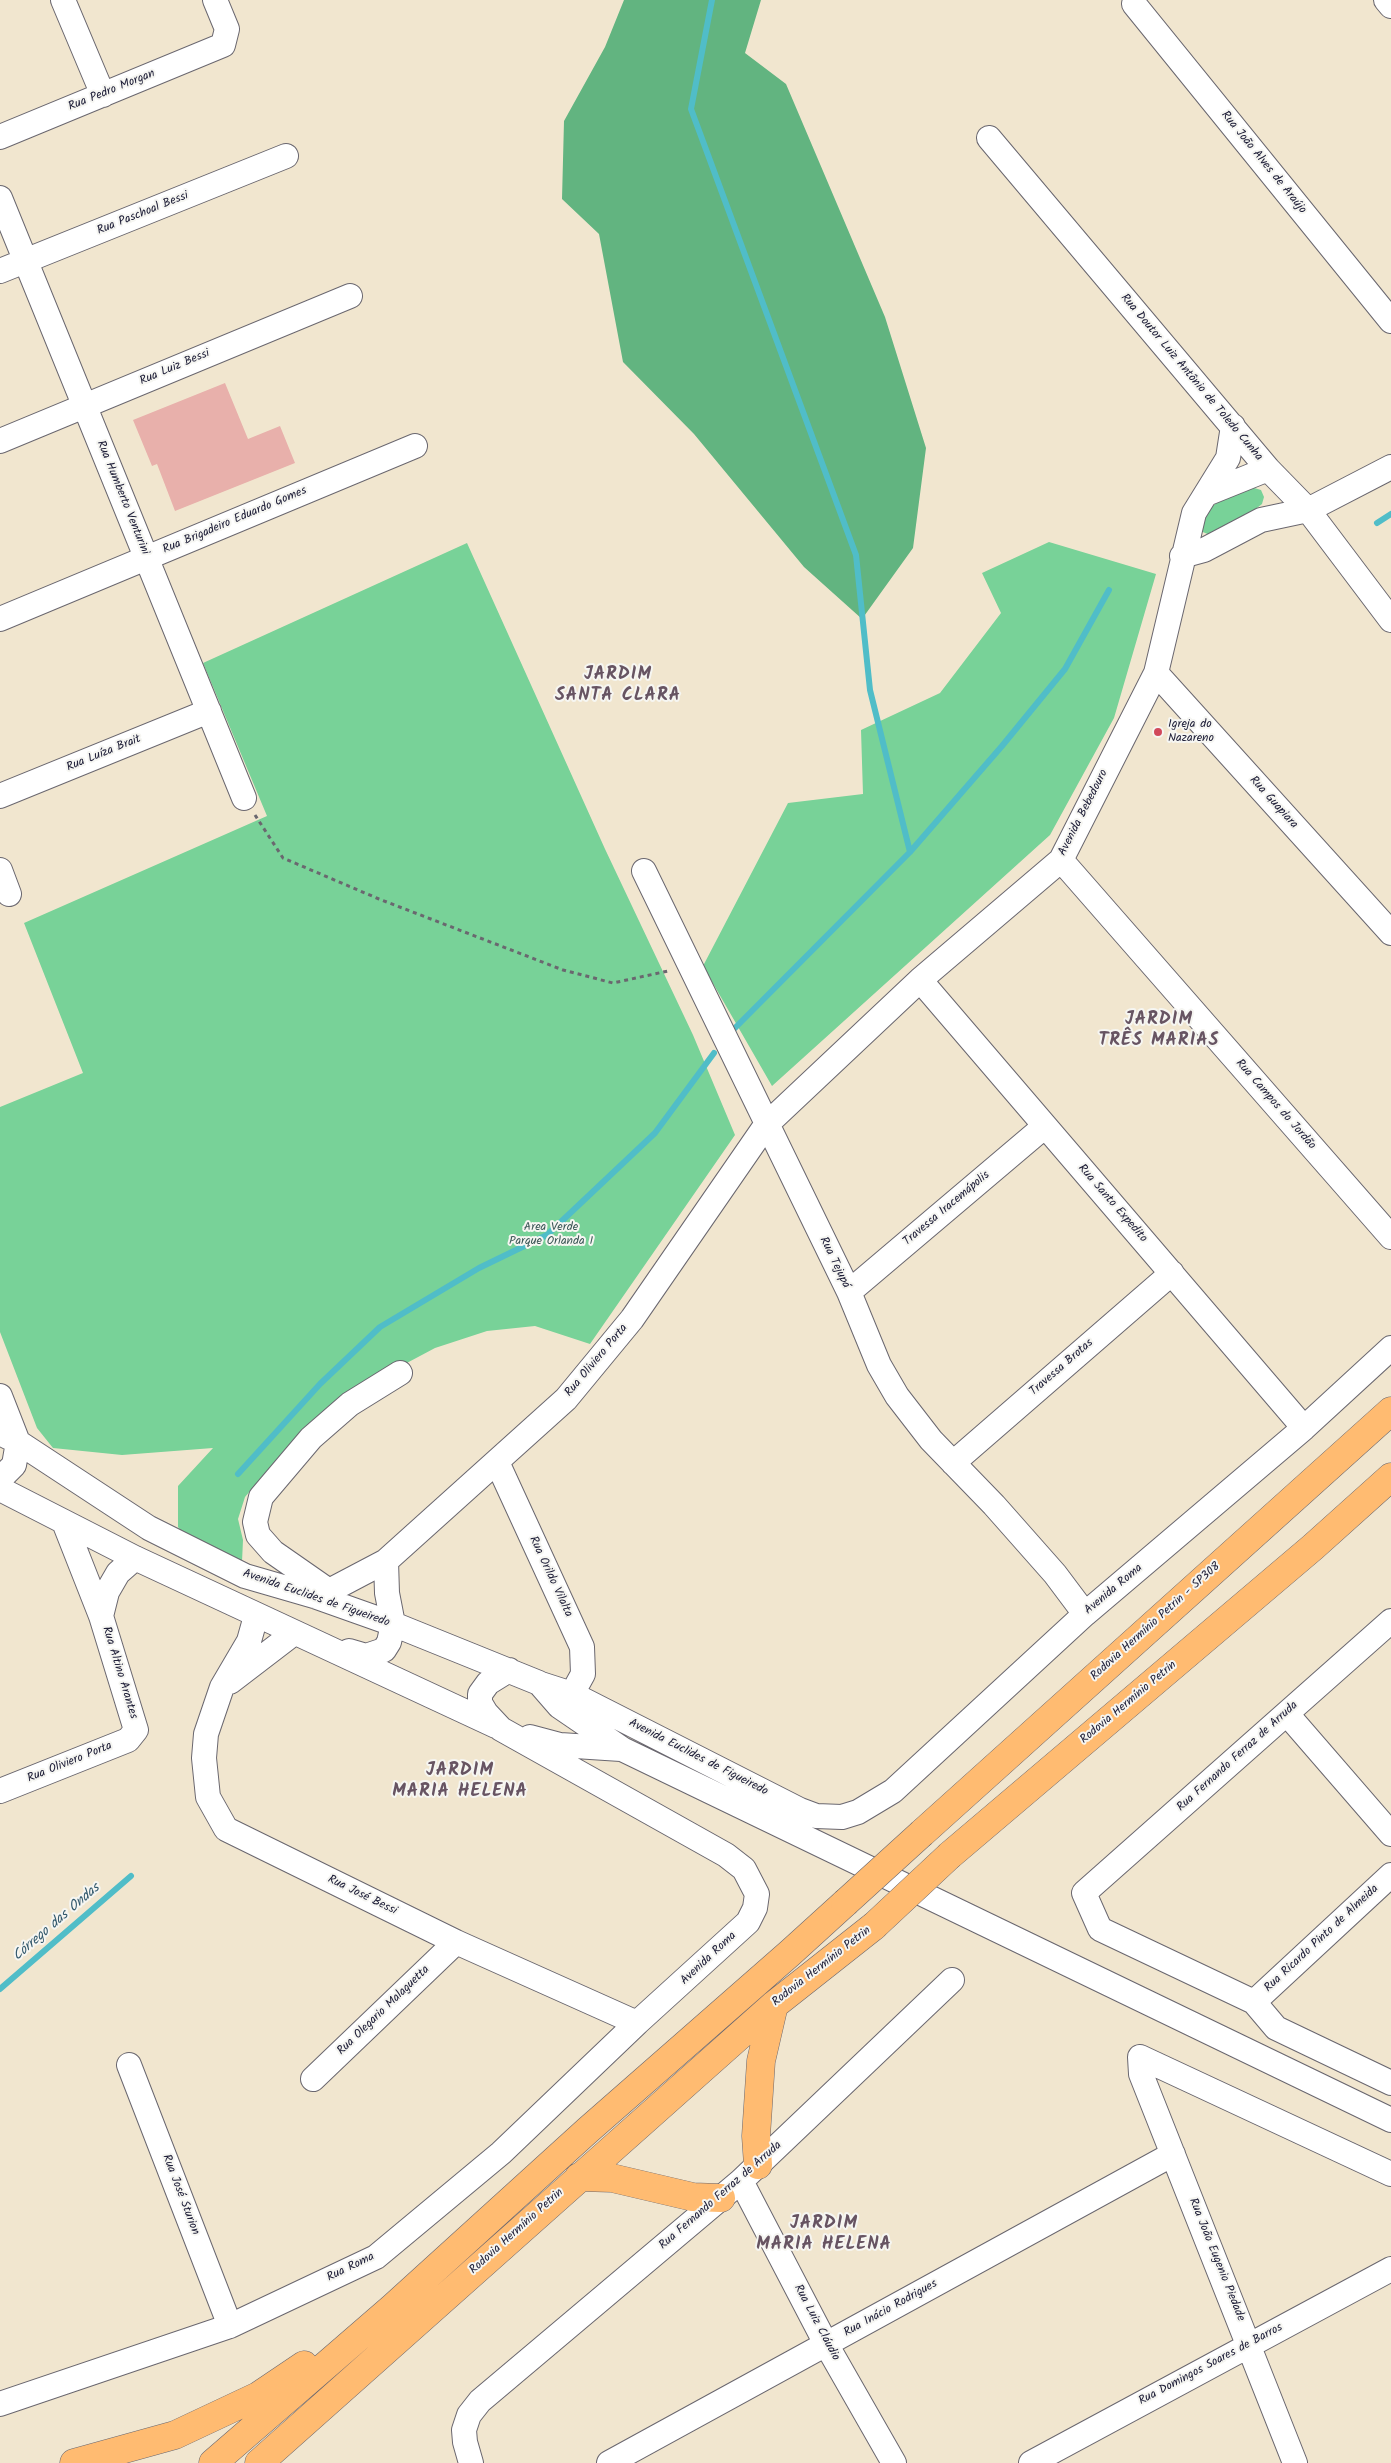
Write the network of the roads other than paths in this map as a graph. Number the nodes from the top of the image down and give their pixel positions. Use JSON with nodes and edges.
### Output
{"nodes":[{"id":1,"x":63,"y":0,"type":"edge"},
{"id":2,"x":215,"y":0,"type":"edge"},
{"id":3,"x":1386,"y":0,"type":"edge"},
{"id":4,"x":1134,"y":4,"type":"dead end"},
{"id":5,"x":1391,"y":6,"type":"edge"},
{"id":6,"x":103,"y":94,"type":"junction"},
{"id":7,"x":0,"y":137,"type":"edge"},
{"id":8,"x":989,"y":138,"type":"dead end"},
{"id":9,"x":286,"y":156,"type":"dead end"},
{"id":10,"x":0,"y":198,"type":"edge"},
{"id":11,"x":25,"y":261,"type":"junction"},
{"id":12,"x":0,"y":271,"type":"edge"},
{"id":13,"x":350,"y":296,"type":"dead end"},
{"id":14,"x":1391,"y":321,"type":"edge"},
{"id":15,"x":85,"y":406,"type":"junction"},
{"id":16,"x":1233,"y":426,"type":"junction"},
{"id":17,"x":0,"y":441,"type":"edge"},
{"id":18,"x":414,"y":446,"type":"dead end"},
{"id":19,"x":1391,"y":467,"type":"edge"},
{"id":20,"x":1268,"y":469,"type":"junction"},
{"id":21,"x":1206,"y":494,"type":"junction"},
{"id":22,"x":1308,"y":510,"type":"junction"},
{"id":23,"x":1182,"y":556,"type":"junction"},
{"id":24,"x":146,"y":558,"type":"junction"},
{"id":25,"x":0,"y":619,"type":"edge"},
{"id":26,"x":1391,"y":620,"type":"edge"},
{"id":27,"x":1156,"y":673,"type":"junction"},
{"id":28,"x":209,"y":711,"type":"junction"},
{"id":29,"x":0,"y":796,"type":"edge"},
{"id":30,"x":244,"y":798,"type":"road end"},
{"id":31,"x":1061,"y":860,"type":"junction"},
{"id":32,"x":0,"y":870,"type":"edge"},
{"id":33,"x":644,"y":871,"type":"dead end"},
{"id":34,"x":9,"y":894,"type":"dead end"},
{"id":35,"x":1391,"y":934,"type":"edge"},
{"id":36,"x":920,"y":980,"type":"junction"},
{"id":37,"x":766,"y":1125,"type":"junction"},
{"id":38,"x":1045,"y":1126,"type":"junction"},
{"id":39,"x":1391,"y":1237,"type":"edge"},
{"id":40,"x":1172,"y":1273,"type":"junction"},
{"id":41,"x":849,"y":1292,"type":"junction"},
{"id":42,"x":1391,"y":1348,"type":"edge"},
{"id":43,"x":400,"y":1373,"type":"dead end"},
{"id":44,"x":0,"y":1396,"type":"edge"},
{"id":45,"x":1391,"y":1411,"type":"edge"},
{"id":46,"x":1304,"y":1428,"type":"junction"},
{"id":47,"x":9,"y":1438,"type":"edge"},
{"id":48,"x":497,"y":1462,"type":"junction"},
{"id":49,"x":953,"y":1463,"type":"junction"},
{"id":50,"x":1391,"y":1476,"type":"edge"},
{"id":51,"x":0,"y":1479,"type":"edge"},
{"id":52,"x":0,"y":1489,"type":"edge"},
{"id":53,"x":64,"y":1522,"type":"junction"},
{"id":54,"x":136,"y":1558,"type":"junction"},
{"id":55,"x":386,"y":1561,"type":"junction"},
{"id":56,"x":322,"y":1594,"type":"junction"},
{"id":57,"x":1085,"y":1614,"type":"junction"},
{"id":58,"x":101,"y":1616,"type":"junction"},
{"id":59,"x":256,"y":1616,"type":"junction"},
{"id":60,"x":1391,"y":1621,"type":"edge"},
{"id":61,"x":393,"y":1624,"type":"junction"},
{"id":62,"x":294,"y":1633,"type":"junction"},
{"id":63,"x":325,"y":1645,"type":"junction"},
{"id":64,"x":509,"y":1670,"type":"junction"},
{"id":65,"x":539,"y":1683,"type":"junction"},
{"id":66,"x":222,"y":1687,"type":"junction"},
{"id":67,"x":572,"y":1694,"type":"junction"},
{"id":68,"x":1287,"y":1714,"type":"junction"},
{"id":69,"x":501,"y":1729,"type":"junction"},
{"id":70,"x":136,"y":1730,"type":"joint"},
{"id":71,"x":622,"y":1749,"type":"junction"},
{"id":72,"x":0,"y":1790,"type":"edge"},
{"id":73,"x":831,"y":1817,"type":"joint"},
{"id":74,"x":1391,"y":1834,"type":"edge"},
{"id":75,"x":1391,"y":1876,"type":"edge"},
{"id":76,"x":456,"y":1942,"type":"junction"},
{"id":77,"x":952,"y":1980,"type":"dead end"},
{"id":78,"x":1254,"y":2002,"type":"junction"},
{"id":79,"x":774,"y":2005,"type":"junction"},
{"id":80,"x":637,"y":2023,"type":"junction"},
{"id":81,"x":129,"y":2065,"type":"dead end"},
{"id":82,"x":313,"y":2079,"type":"dead end"},
{"id":83,"x":1391,"y":2083,"type":"edge"},
{"id":84,"x":1391,"y":2120,"type":"edge"},
{"id":85,"x":1173,"y":2154,"type":"junction"},
{"id":86,"x":750,"y":2173,"type":"junction"},
{"id":87,"x":1391,"y":2174,"type":"edge"},
{"id":88,"x":579,"y":2176,"type":"junction"},
{"id":89,"x":721,"y":2198,"type":"junction"},
{"id":90,"x":1391,"y":2269,"type":"edge"},
{"id":91,"x":392,"y":2308,"type":"junction"},
{"id":92,"x":230,"y":2326,"type":"junction"},
{"id":93,"x":826,"y":2344,"type":"junction"},
{"id":94,"x":1249,"y":2344,"type":"junction"},
{"id":95,"x":0,"y":2404,"type":"edge"},
{"id":96,"x":74,"y":2463,"type":"edge"},
{"id":97,"x":213,"y":2463,"type":"edge"},
{"id":98,"x":259,"y":2463,"type":"edge"},
{"id":99,"x":471,"y":2463,"type":"edge"},
{"id":100,"x":609,"y":2463,"type":"edge"},
{"id":101,"x":894,"y":2463,"type":"edge"},
{"id":102,"x":1031,"y":2463,"type":"edge"},
{"id":103,"x":1295,"y":2463,"type":"edge"}],
"edges":[{"from":1,"to":6,"type":"street"},
{"from":2,"to":6,"type":"street","name":"Rua Pedro Morgan"},
{"from":3,"to":5,"type":"street"},
{"from":4,"to":14,"type":"street","name":"Rua João Alves de Araújo"},
{"from":6,"to":7,"type":"street","name":"Rua Pedro Morgan"},
{"from":8,"to":16,"type":"street","name":"Rua Doutor Luiz Antônio de Toledo Cunha"},
{"from":9,"to":11,"type":"street","name":"Rua Paschoal Bessi"},
{"from":10,"to":11,"type":"street","name":"Rua Humberto Venturini"},
{"from":11,"to":12,"type":"street","name":"Rua Paschoal Bessi"},
{"from":11,"to":15,"type":"street","name":"Rua Humberto Venturini"},
{"from":13,"to":15,"type":"street","name":"Rua Luiz Bessi"},
{"from":15,"to":17,"type":"street","name":"Rua Luiz Bessi"},
{"from":15,"to":24,"type":"street","name":"Rua Humberto Venturini"},
{"from":16,"to":20,"type":"street","name":"Rua Doutor Luiz Antônio de Toledo Cunha"},
{"from":16,"to":21,"type":"street","name":"Avenida Bebedouro"},
{"from":18,"to":24,"type":"street","name":"Rua Brigadeiro Eduardo Gomes"},
{"from":19,"to":22,"type":"street"},
{"from":20,"to":21,"type":"street"},
{"from":20,"to":22,"type":"street","name":"Rua Doutor Luiz Antônio de Toledo Cunha"},
{"from":21,"to":23,"type":"street","name":"Avenida Bebedouro"},
{"from":22,"to":23,"type":"street"},
{"from":22,"to":26,"type":"street","name":"Rua Doutor Luiz Antônio de Toledo Cunha"},
{"from":23,"to":27,"type":"street","name":"Avenida Bebedouro"},
{"from":24,"to":25,"type":"street","name":"Rua Brigadeiro Eduardo Gomes"},
{"from":24,"to":28,"type":"street","name":"Rua Humberto Venturini"},
{"from":27,"to":31,"type":"street","name":"Avenida Bebedouro"},
{"from":27,"to":35,"type":"street","name":"Rua Guapiara"},
{"from":28,"to":29,"type":"street","name":"Rua Luíza Brait"},
{"from":28,"to":30,"type":"street","name":"Rua Humberto Venturini"},
{"from":31,"to":36,"type":"street","name":"Avenida Bebedouro"},
{"from":31,"to":39,"type":"street","name":"Rua Campos do Jordão"},
{"from":32,"to":34,"type":"street"},
{"from":33,"to":37,"type":"street","name":"Rua Tejupá"},
{"from":36,"to":37,"type":"street","name":"Avenida Bebedouro"},
{"from":36,"to":38,"type":"street","name":"Rua Santo Expedito"},
{"from":37,"to":41,"type":"street","name":"Rua Tejupá"},
{"from":37,"to":48,"type":"street","name":"Rua Oliviero Porta"},
{"from":38,"to":40,"type":"street","name":"Rua Santo Expedito"},
{"from":38,"to":41,"type":"street","name":"Travessa Iracemápolis"},
{"from":40,"to":46,"type":"street","name":"Rua Santo Expedito"},
{"from":40,"to":49,"type":"street","name":"Travessa Brotas"},
{"from":41,"to":49,"type":"street","name":"Rua Tejupá"},
{"from":42,"to":46,"type":"street","name":"Avenida Roma"},
{"from":43,"to":56,"type":"street"},
{"from":44,"to":47,"type":"street"},
{"from":45,"to":91,"type":"main road","name":"Rodovia Hermínio Petrin - SP308","bridge":true},
{"from":46,"to":57,"type":"street","name":"Avenida Roma"},
{"from":47,"to":51,"type":"street"},
{"from":47,"to":56,"type":"street","name":"Avenida Euclides de Figueiredo"},
{"from":48,"to":55,"type":"street","name":"Rua Oliviero Porta"},
{"from":48,"to":67,"type":"street","name":"Rua Orildo Vilalta"},
{"from":49,"to":57,"type":"street","name":"Rua Tejupá"},
{"from":50,"to":79,"type":"main road","name":"Rodovia Hermínio Petrin","bridge":true},
{"from":52,"to":53,"type":"street"},
{"from":53,"to":54,"type":"street"},
{"from":53,"to":58,"type":"street","name":"Rua Altino Arantes"},
{"from":54,"to":58,"type":"street","name":"Rua Altino Arantes"},
{"from":54,"to":59,"type":"street"},
{"from":55,"to":56,"type":"street","name":"Rua Oliviero Porta"},
{"from":55,"to":61,"type":"street"},
{"from":56,"to":61,"type":"street","name":"Avenida Euclides de Figueiredo"},
{"from":57,"to":73,"type":"street","name":"Avenida Roma"},
{"from":58,"to":70,"type":"street","name":"Rua Altino Arantes"},
{"from":59,"to":62,"type":"street"},
{"from":59,"to":66,"type":"street","name":"Rua José Bessi"},
{"from":60,"to":68,"type":"street","name":"Rua Fernando Ferraz de Arruda"},
{"from":61,"to":63,"type":"street"},
{"from":61,"to":64,"type":"street","name":"Avenida Euclides de Figueiredo"},
{"from":62,"to":63,"type":"street"},
{"from":62,"to":66,"type":"street"},
{"from":63,"to":69,"type":"street"},
{"from":64,"to":65,"type":"street","name":"Avenida Euclides de Figueiredo"},
{"from":64,"to":69,"type":"street"},
{"from":65,"to":67,"type":"street","name":"Avenida Euclides de Figueiredo"},
{"from":65,"to":71,"type":"street","name":"Avenida Euclides de Figueiredo"},
{"from":66,"to":76,"type":"street","name":"Rua José Bessi"},
{"from":67,"to":73,"type":"street","name":"Avenida Euclides de Figueiredo"},
{"from":68,"to":74,"type":"street"},
{"from":68,"to":78,"type":"street","name":"Rua Fernando Ferraz de Arruda"},
{"from":69,"to":71,"type":"street"},
{"from":69,"to":80,"type":"street","name":"Avenida Roma"},
{"from":70,"to":72,"type":"street","name":"Rua Oliviero Porta"},
{"from":71,"to":84,"type":"street"},
{"from":75,"to":78,"type":"street","name":"Rua Ricardo Pinto de Almeida"},
{"from":76,"to":80,"type":"street","name":"Rua José Bessi"},
{"from":76,"to":82,"type":"street","name":"Rua Olegario Malaguetta"},
{"from":77,"to":86,"type":"street","name":"Rua Fernando Ferraz de Arruda"},
{"from":78,"to":83,"type":"street"},
{"from":79,"to":86,"type":"main road"},
{"from":79,"to":88,"type":"main road","name":"Rodovia Hermínio Petrin"},
{"from":80,"to":92,"type":"street","name":"Rua Roma"},
{"from":81,"to":92,"type":"street","name":"Rua José Sturion"},
{"from":85,"to":87,"type":"street","name":"Rua João Eugenio Piedade"},
{"from":85,"to":93,"type":"street","name":"Rua Inácio Rodrigues"},
{"from":85,"to":94,"type":"street","name":"Rua João Eugenio Piedade"},
{"from":86,"to":89,"type":"street","name":"Rua Fernando Ferraz de Arruda"},
{"from":86,"to":93,"type":"street","name":"Rua Luiz Cláudio"},
{"from":88,"to":89,"type":"main road"},
{"from":88,"to":98,"type":"main road","name":"Rodovia Hermínio Petrin"},
{"from":89,"to":99,"type":"street","name":"Rua Fernando Ferraz de Arruda"},
{"from":90,"to":94,"type":"street","name":"Rua Domingos Soares de Barros"},
{"from":91,"to":96,"type":"main road"},
{"from":91,"to":97,"type":"main road"},
{"from":92,"to":95,"type":"street","name":"Rua Roma"},
{"from":93,"to":100,"type":"street","name":"Rua Inácio Rodrigues"},
{"from":93,"to":101,"type":"street","name":"Rua Luiz Cláudio"},
{"from":94,"to":102,"type":"street","name":"Rua Domingos Soares de Barros"},
{"from":94,"to":103,"type":"street","name":"Rua João Eugenio Piedade"}]}
